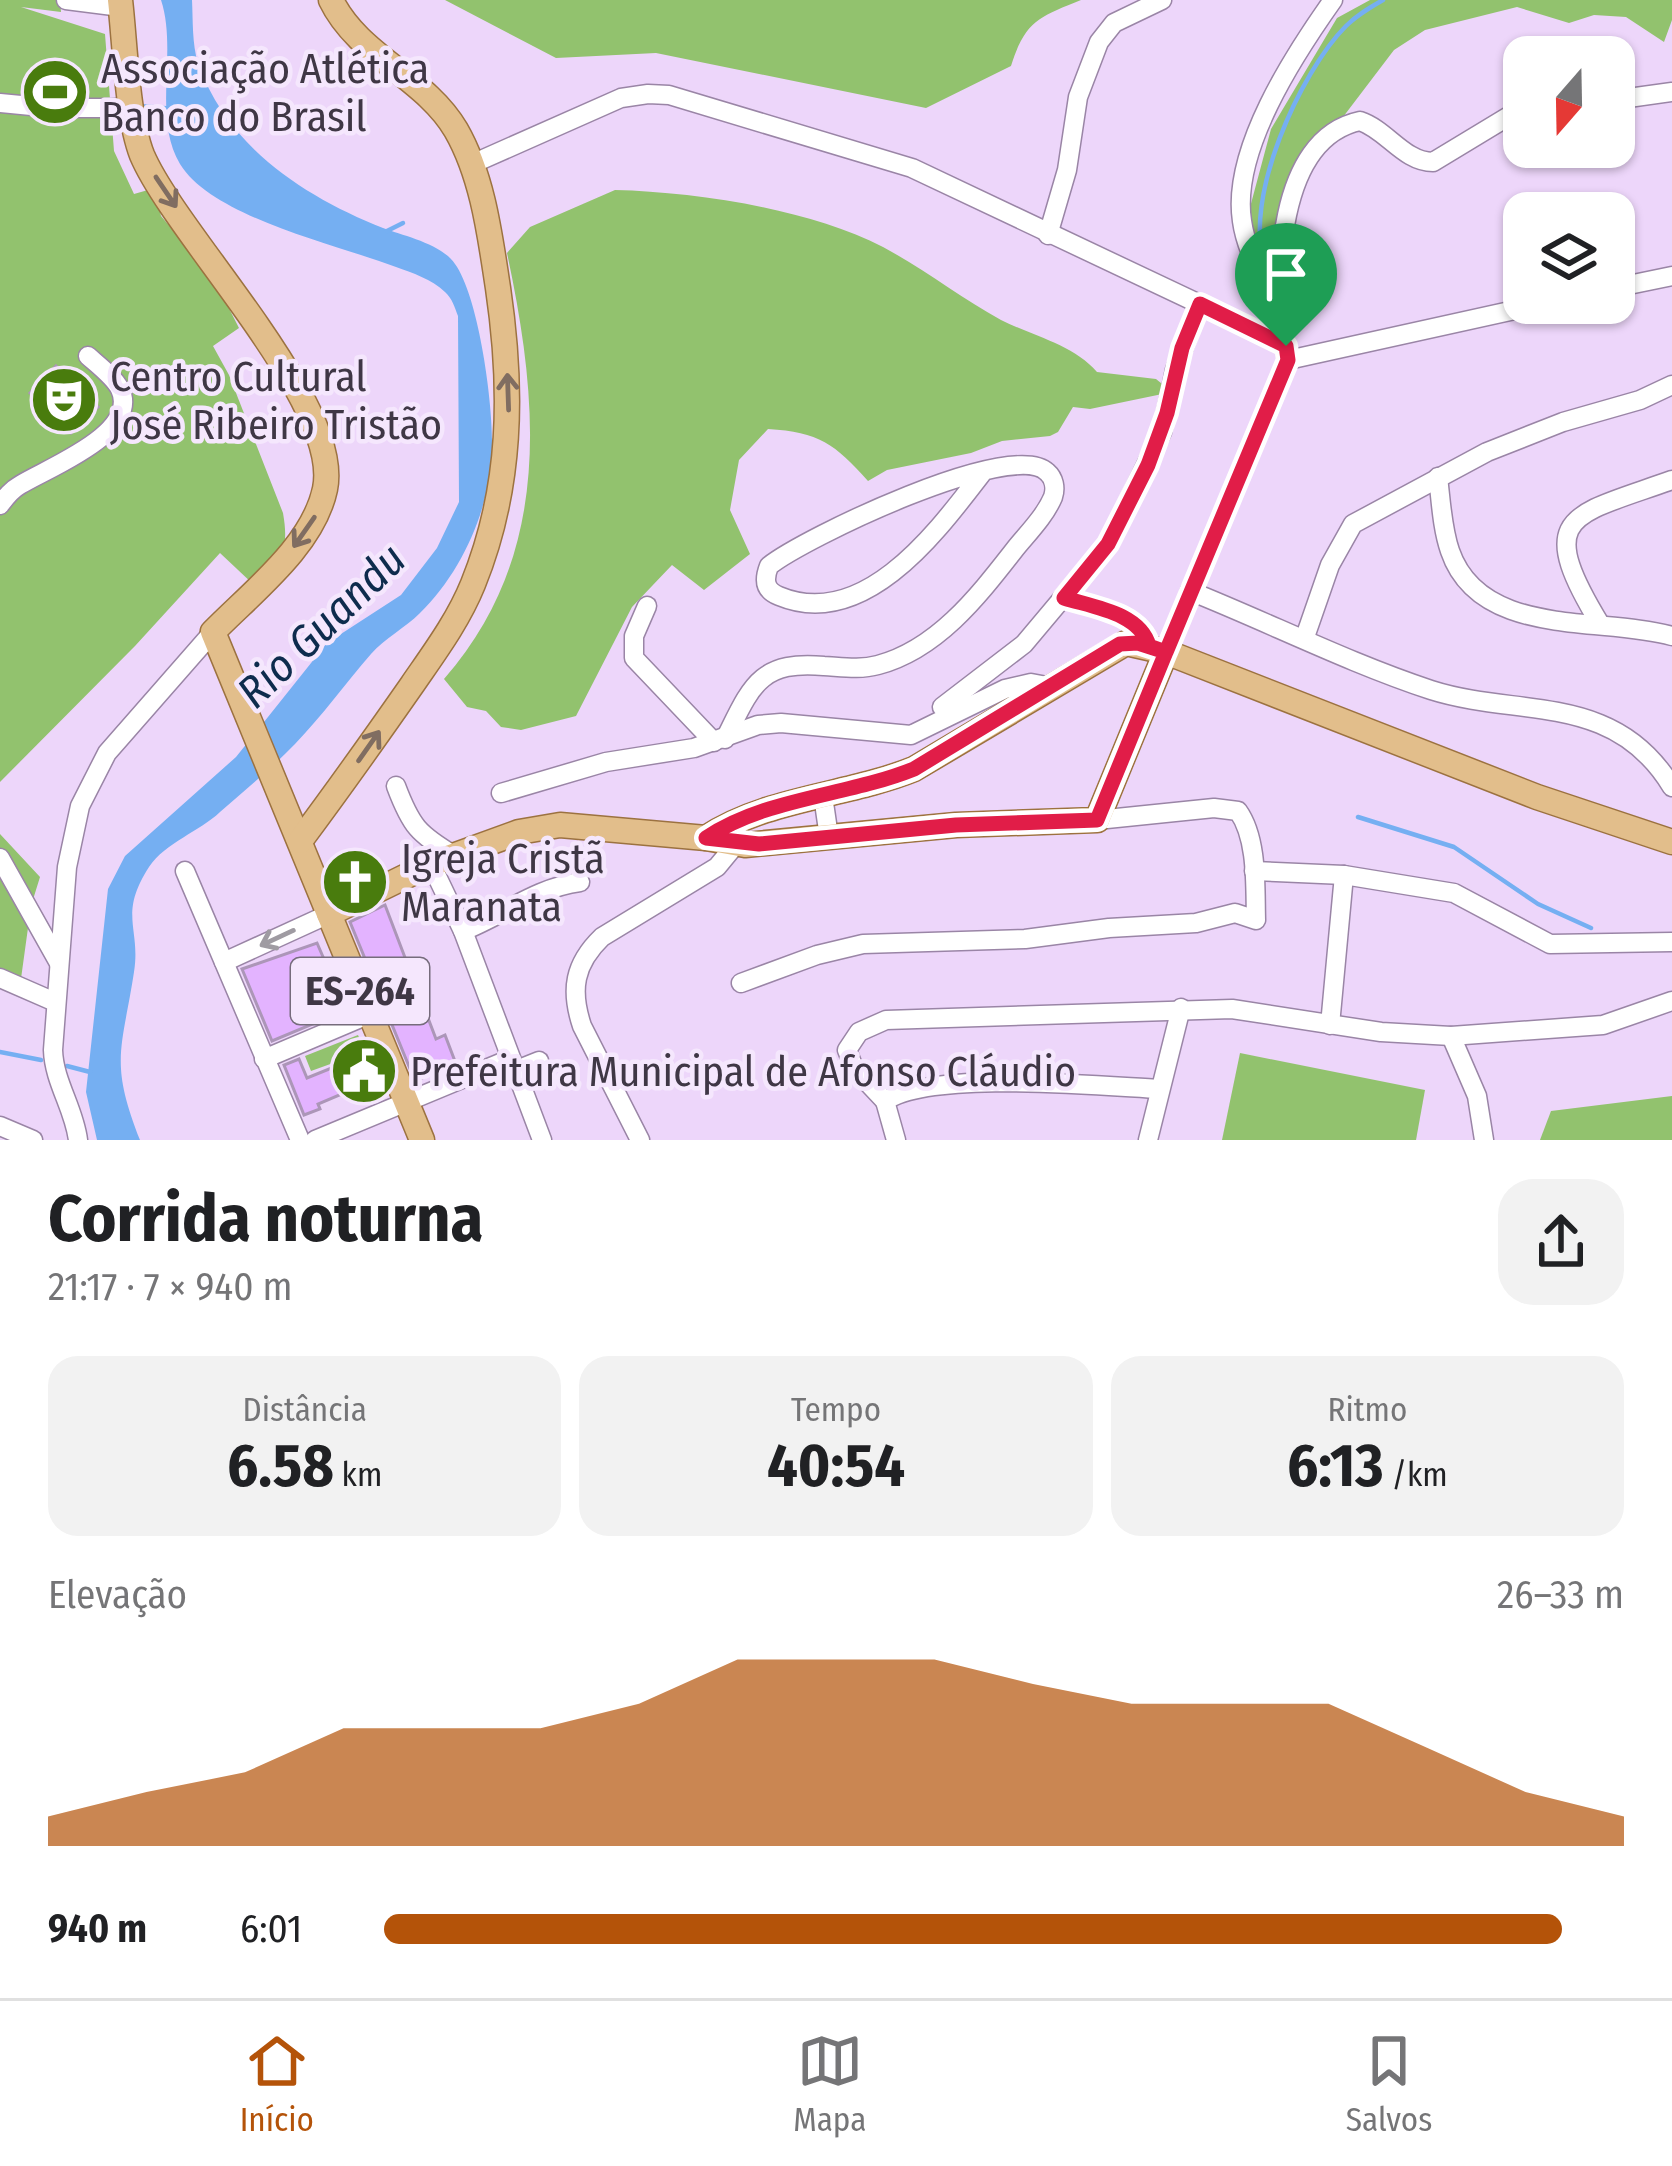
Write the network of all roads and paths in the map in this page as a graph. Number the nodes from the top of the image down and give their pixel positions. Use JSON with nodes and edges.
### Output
{"nodes":[{"id":1,"x":66,"y":0,"type":"edge"},
{"id":2,"x":331,"y":0,"type":"edge"},
{"id":3,"x":1162,"y":0,"type":"edge"},
{"id":4,"x":1333,"y":0,"type":"edge"},
{"id":5,"x":120,"y":3,"type":"edge"},
{"id":6,"x":1672,"y":92,"type":"edge"},
{"id":7,"x":1635,"y":97,"type":"edge"},
{"id":8,"x":0,"y":103,"type":"edge"},
{"id":9,"x":133,"y":108,"type":"junction"},
{"id":10,"x":1503,"y":117,"type":"edge"},
{"id":11,"x":472,"y":164,"type":"junction"},
{"id":12,"x":1048,"y":235,"type":"junction"},
{"id":13,"x":1672,"y":276,"type":"edge"},
{"id":14,"x":1635,"y":284,"type":"edge"},
{"id":15,"x":1200,"y":304,"type":"junction"},
{"id":16,"x":1279,"y":311,"type":"junction"},
{"id":17,"x":1503,"y":311,"type":"edge"},
{"id":18,"x":1286,"y":352,"type":"junction"},
{"id":19,"x":88,"y":356,"type":"dead end"},
{"id":20,"x":1672,"y":385,"type":"edge"},
{"id":21,"x":983,"y":472,"type":"junction"},
{"id":22,"x":1438,"y":477,"type":"junction"},
{"id":23,"x":1672,"y":479,"type":"edge"},
{"id":24,"x":0,"y":505,"type":"edge"},
{"id":25,"x":1190,"y":591,"type":"junction"},
{"id":26,"x":1064,"y":598,"type":"junction"},
{"id":27,"x":647,"y":606,"type":"dead end"},
{"id":28,"x":1600,"y":624,"type":"junction"},
{"id":29,"x":213,"y":632,"type":"junction"},
{"id":30,"x":1672,"y":635,"type":"edge"},
{"id":31,"x":1305,"y":638,"type":"junction"},
{"id":32,"x":1158,"y":649,"type":"junction"},
{"id":33,"x":1047,"y":686,"type":"junction"},
{"id":34,"x":889,"y":732,"type":"junction"},
{"id":35,"x":719,"y":740,"type":"junction"},
{"id":36,"x":396,"y":786,"type":"dead end"},
{"id":37,"x":1672,"y":787,"type":"edge"},
{"id":38,"x":500,"y":793,"type":"dead end"},
{"id":39,"x":824,"y":796,"type":"junction"},
{"id":40,"x":1097,"y":820,"type":"junction"},
{"id":41,"x":829,"y":837,"type":"junction"},
{"id":42,"x":706,"y":838,"type":"junction"},
{"id":43,"x":300,"y":841,"type":"junction"},
{"id":44,"x":1672,"y":842,"type":"edge"},
{"id":45,"x":736,"y":844,"type":"junction"},
{"id":46,"x":0,"y":858,"type":"edge"},
{"id":47,"x":443,"y":860,"type":"junction"},
{"id":48,"x":184,"y":871,"type":"dead end"},
{"id":49,"x":1254,"y":871,"type":"junction"},
{"id":50,"x":1344,"y":875,"type":"junction"},
{"id":51,"x":580,"y":882,"type":"dead end"},
{"id":52,"x":329,"y":914,"type":"junction"},
{"id":53,"x":463,"y":931,"type":"junction"},
{"id":54,"x":1672,"y":942,"type":"edge"},
{"id":55,"x":224,"y":962,"type":"junction"},
{"id":56,"x":60,"y":965,"type":"junction"},
{"id":57,"x":0,"y":978,"type":"edge"},
{"id":58,"x":741,"y":983,"type":"dead end"},
{"id":59,"x":55,"y":1001,"type":"junction"},
{"id":60,"x":1672,"y":1001,"type":"edge"},
{"id":61,"x":1181,"y":1008,"type":"junction"},
{"id":62,"x":370,"y":1014,"type":"junction"},
{"id":63,"x":1330,"y":1024,"type":"junction"},
{"id":64,"x":1451,"y":1036,"type":"junction"},
{"id":65,"x":264,"y":1059,"type":"junction"},
{"id":66,"x":539,"y":1061,"type":"dead end"},
{"id":67,"x":512,"y":1065,"type":"junction"},
{"id":68,"x":1160,"y":1089,"type":"junction"},
{"id":69,"x":886,"y":1101,"type":"junction"},
{"id":70,"x":406,"y":1103,"type":"junction"},
{"id":71,"x":0,"y":1126,"type":"edge"},
{"id":72,"x":33,"y":1140,"type":"edge"},
{"id":73,"x":78,"y":1140,"type":"edge"},
{"id":74,"x":300,"y":1140,"type":"edge"},
{"id":75,"x":315,"y":1140,"type":"edge"},
{"id":76,"x":422,"y":1140,"type":"edge"},
{"id":77,"x":542,"y":1140,"type":"edge"},
{"id":78,"x":640,"y":1140,"type":"edge"},
{"id":79,"x":896,"y":1140,"type":"edge"},
{"id":80,"x":1148,"y":1140,"type":"edge"},
{"id":81,"x":1484,"y":1140,"type":"edge"}],
"edges":[{"from":1,"to":5,"type":"street"},
{"from":2,"to":11,"type":"main road"},
{"from":3,"to":12,"type":"street"},
{"from":4,"to":16,"type":"street"},
{"from":5,"to":9,"type":"main road"},
{"from":6,"to":7,"type":"street"},
{"from":8,"to":9,"type":"street"},
{"from":9,"to":29,"type":"main road","one_way":true},
{"from":10,"to":16,"type":"street"},
{"from":11,"to":12,"type":"street"},
{"from":43,"to":11,"type":"main road","one_way":true},
{"from":12,"to":15,"type":"street"},
{"from":13,"to":14,"type":"street"},
{"from":15,"to":18,"type":"street"},
{"from":15,"to":26,"type":"street"},
{"from":16,"to":18,"type":"street"},
{"from":17,"to":18,"type":"street"},
{"from":18,"to":25,"type":"street"},
{"from":19,"to":24,"type":"street"},
{"from":20,"to":22,"type":"street"},
{"from":21,"to":21,"type":"street"},
{"from":21,"to":35,"type":"street"},
{"from":22,"to":28,"type":"street"},
{"from":22,"to":31,"type":"street"},
{"from":23,"to":28,"type":"street"},
{"from":25,"to":31,"type":"street"},
{"from":25,"to":32,"type":"street"},
{"from":26,"to":32,"type":"street"},
{"from":26,"to":34,"type":"street"},
{"from":27,"to":35,"type":"street"},
{"from":28,"to":30,"type":"street"},
{"from":29,"to":43,"type":"main road","number":"ES-264"},
{"from":29,"to":56,"type":"street"},
{"from":31,"to":37,"type":"street"},
{"from":32,"to":33,"type":"main road"},
{"from":32,"to":40,"type":"main road"},
{"from":32,"to":44,"type":"main road"},
{"from":33,"to":34,"type":"street"},
{"from":33,"to":39,"type":"main road"},
{"from":34,"to":35,"type":"street"},
{"from":35,"to":38,"type":"street"},
{"from":36,"to":47,"type":"street"},
{"from":39,"to":41,"type":"street"},
{"from":39,"to":42,"type":"main road"},
{"from":40,"to":41,"type":"main road"},
{"from":40,"to":49,"type":"street"},
{"from":41,"to":45,"type":"main road"},
{"from":42,"to":45,"type":"main road"},
{"from":42,"to":47,"type":"main road"},
{"from":43,"to":52,"type":"main road","number":"ES-264"},
{"from":45,"to":78,"type":"street"},
{"from":46,"to":56,"type":"street"},
{"from":47,"to":52,"type":"main road"},
{"from":47,"to":53,"type":"street"},
{"from":48,"to":55,"type":"street"},
{"from":49,"to":50,"type":"street"},
{"from":49,"to":58,"type":"street"},
{"from":50,"to":54,"type":"street"},
{"from":50,"to":63,"type":"street"},
{"from":51,"to":53,"type":"street"},
{"from":52,"to":55,"type":"street","one_way":true},
{"from":52,"to":62,"type":"main road","number":"ES-264"},
{"from":53,"to":67,"type":"street"},
{"from":55,"to":65,"type":"street"},
{"from":56,"to":59,"type":"street"},
{"from":57,"to":59,"type":"street"},
{"from":59,"to":73,"type":"street"},
{"from":60,"to":64,"type":"street"},
{"from":61,"to":63,"type":"street"},
{"from":61,"to":68,"type":"street"},
{"from":61,"to":69,"type":"street"},
{"from":62,"to":65,"type":"street"},
{"from":62,"to":70,"type":"main road","number":"ES-264"},
{"from":63,"to":64,"type":"street"},
{"from":64,"to":81,"type":"street"},
{"from":65,"to":74,"type":"street"},
{"from":66,"to":67,"type":"street"},
{"from":67,"to":70,"type":"street"},
{"from":67,"to":77,"type":"street"},
{"from":68,"to":69,"type":"street"},
{"from":68,"to":80,"type":"street"},
{"from":69,"to":79,"type":"street"},
{"from":70,"to":75,"type":"street"},
{"from":70,"to":76,"type":"main road","number":"ES-264"},
{"from":71,"to":72,"type":"street"}]}
